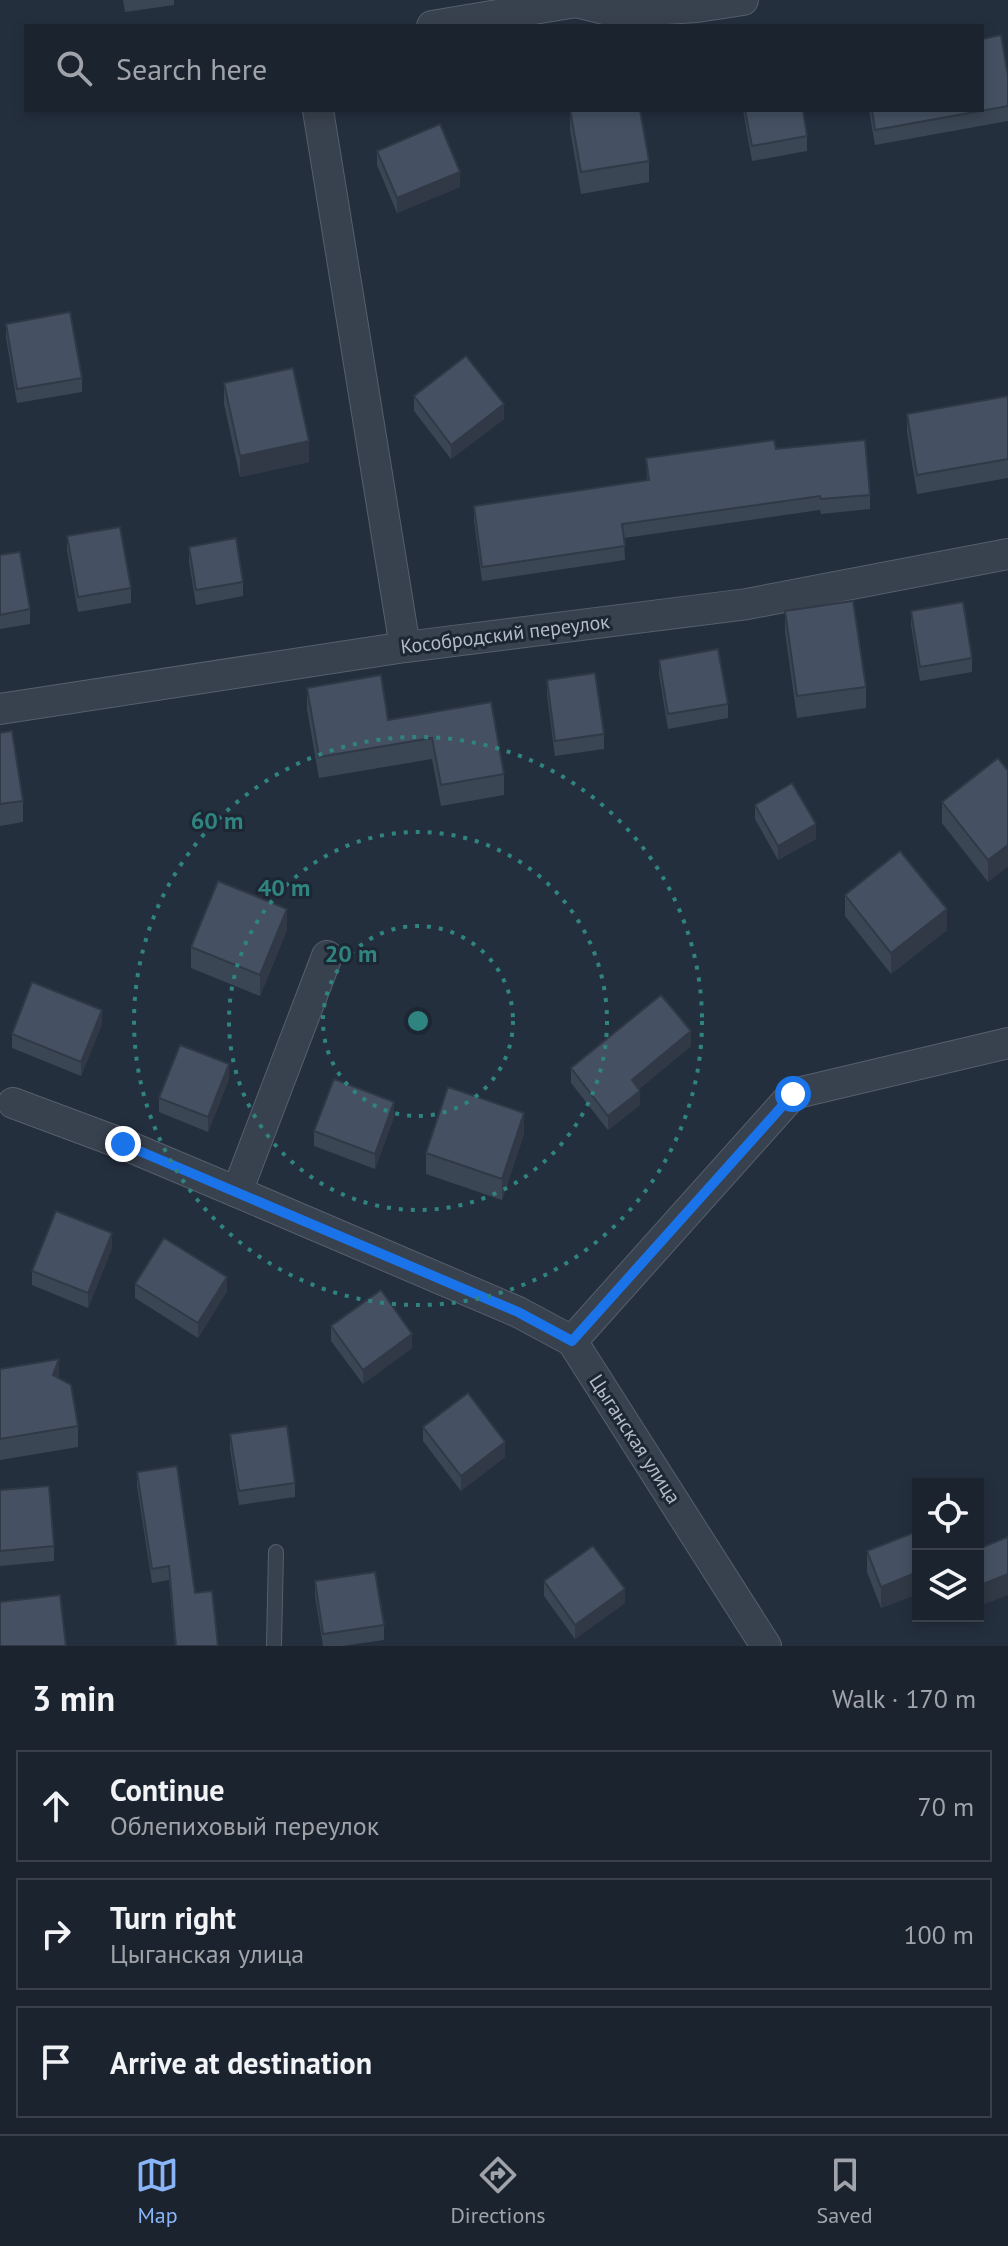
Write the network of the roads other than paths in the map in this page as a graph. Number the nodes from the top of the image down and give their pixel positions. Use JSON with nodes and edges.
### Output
{"nodes":[{"id":1,"x":743,"y":0,"type":"edge"},
{"id":2,"x":699,"y":17,"type":"edge"},
{"id":3,"x":444,"y":24,"type":"edge"},
{"id":4,"x":318,"y":112,"type":"edge"},
{"id":5,"x":1008,"y":554,"type":"edge"},
{"id":6,"x":405,"y":647,"type":"junction"},
{"id":7,"x":0,"y":709,"type":"edge"},
{"id":8,"x":327,"y":956,"type":"dead end"},
{"id":9,"x":1008,"y":1043,"type":"edge"},
{"id":10,"x":13,"y":1103,"type":"dead end"},
{"id":11,"x":237,"y":1192,"type":"junction"},
{"id":12,"x":572,"y":1341,"type":"junction"},
{"id":13,"x":276,"y":1552,"type":"dead end"},
{"id":14,"x":274,"y":1646,"type":"edge"},
{"id":15,"x":766,"y":1646,"type":"edge"}],
"edges":[{"from":1,"to":2,"type":"street"},
{"from":2,"to":3,"type":"street"},
{"from":4,"to":6,"type":"street"},
{"from":5,"to":6,"type":"street","name":"Кособродский переулок"},
{"from":6,"to":7,"type":"street","name":"Кособродский переулок"},
{"from":8,"to":11,"type":"street"},
{"from":9,"to":12,"type":"street"},
{"from":10,"to":11,"type":"street","name":"Цыганская улица"},
{"from":11,"to":12,"type":"street","name":"Цыганская улица"},
{"from":12,"to":15,"type":"street","name":"Цыганская улица"},
{"from":13,"to":14,"type":"lane"}]}
